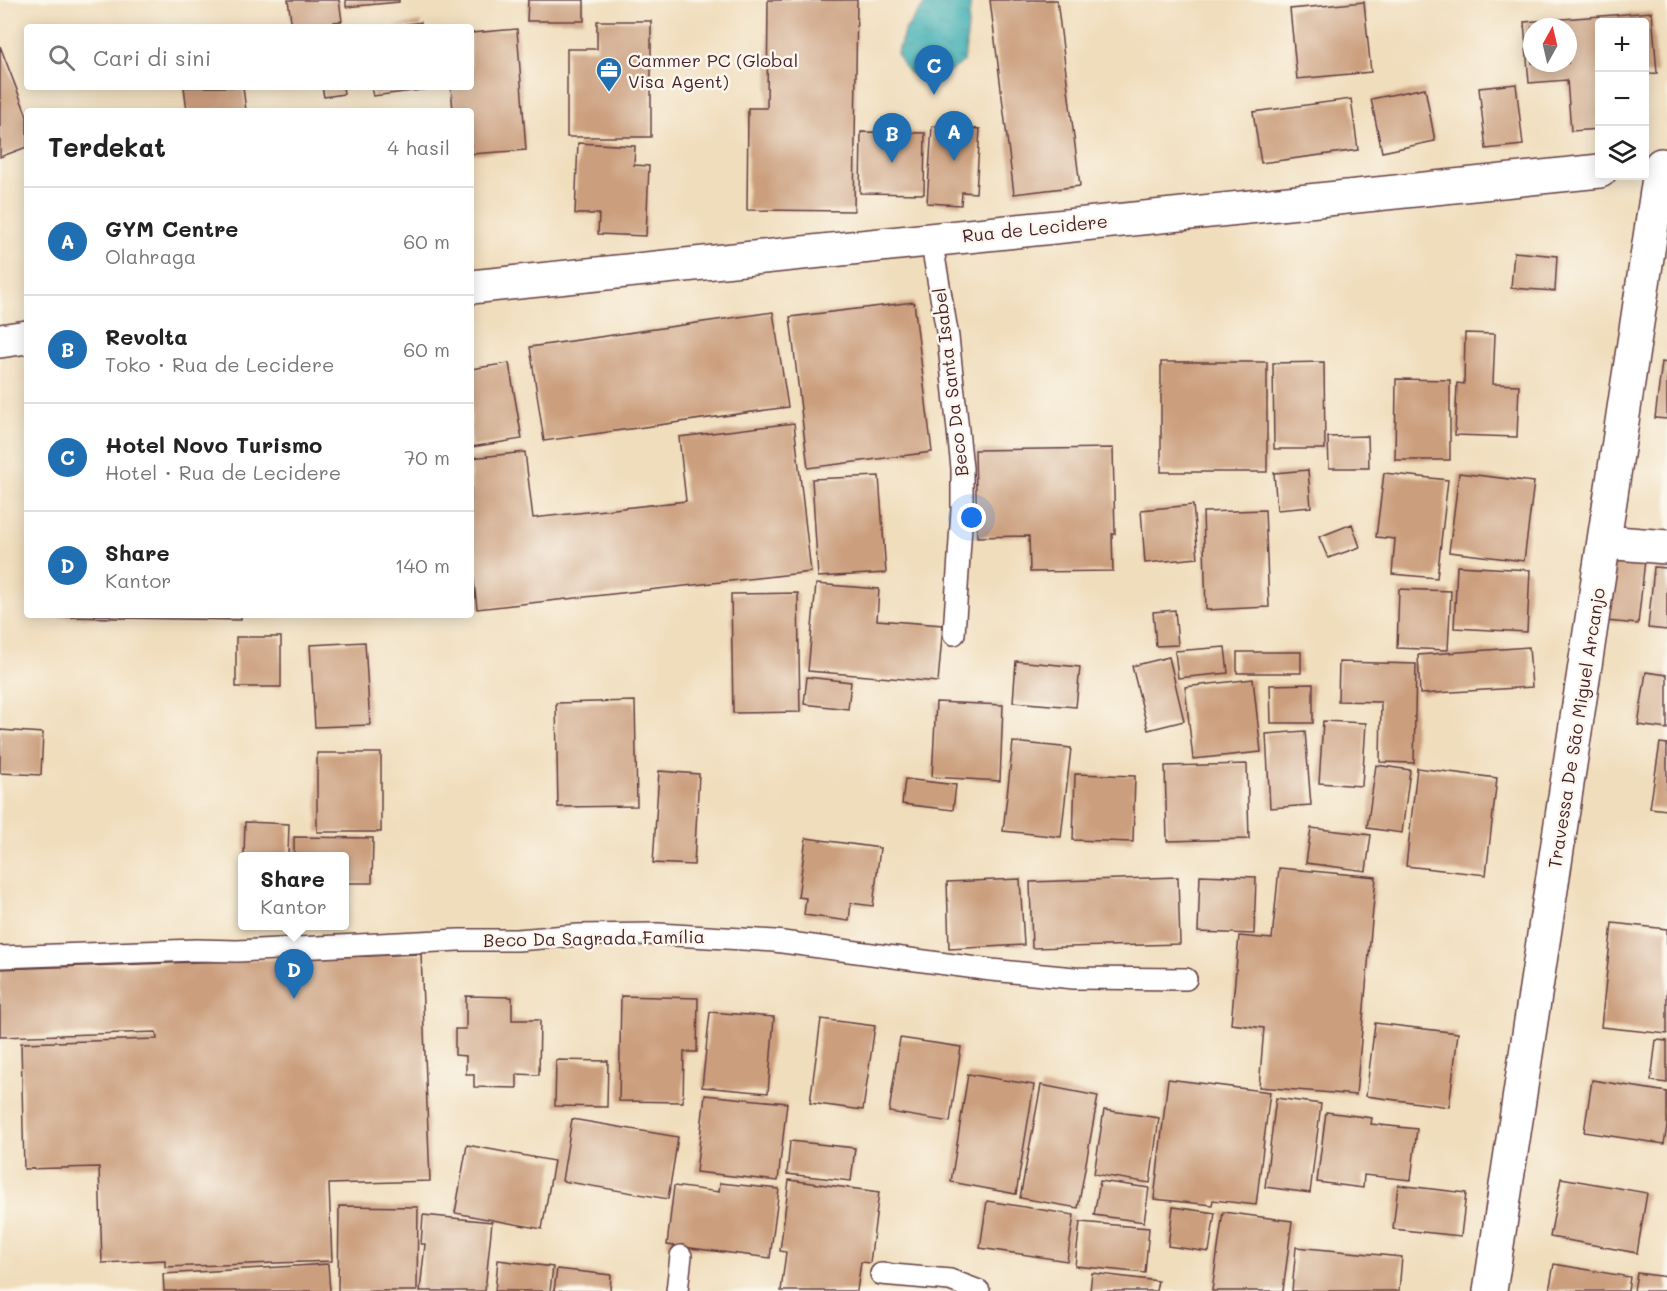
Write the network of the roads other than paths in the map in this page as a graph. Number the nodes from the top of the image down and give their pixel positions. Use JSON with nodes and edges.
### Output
{"nodes":[{"id":1,"x":1657,"y":165,"type":"edge"},
{"id":2,"x":1595,"y":171,"type":"edge"},
{"id":3,"x":931,"y":238,"type":"junction"},
{"id":4,"x":474,"y":286,"type":"edge"},
{"id":5,"x":24,"y":337,"type":"edge"},
{"id":6,"x":0,"y":341,"type":"edge"},
{"id":7,"x":1604,"y":542,"type":"junction"},
{"id":8,"x":1667,"y":547,"type":"edge"},
{"id":9,"x":954,"y":634,"type":"dead end"},
{"id":10,"x":0,"y":957,"type":"edge"},
{"id":11,"x":1186,"y":979,"type":"dead end"},
{"id":12,"x":681,"y":1256,"type":"dead end"},
{"id":13,"x":881,"y":1274,"type":"dead end"},
{"id":14,"x":677,"y":1291,"type":"edge"},
{"id":15,"x":979,"y":1291,"type":"edge"},
{"id":16,"x":1490,"y":1291,"type":"edge"}],
"edges":[{"from":1,"to":7,"type":"street","name":"Travessa De São Miguel Arcanjo"},
{"from":2,"to":3,"type":"street","name":"Rua de Lecidere"},
{"from":3,"to":4,"type":"street","name":"Rua de Lecidere"},
{"from":3,"to":9,"type":"lane","name":"Beco Da Santa Isabel"},
{"from":5,"to":6,"type":"street"},
{"from":7,"to":8,"type":"street"},
{"from":7,"to":16,"type":"street","name":"Travessa De São Miguel Arcanjo"},
{"from":10,"to":11,"type":"lane","name":"Beco Da Sagrada Família"},
{"from":12,"to":14,"type":"lane"},
{"from":13,"to":15,"type":"lane"}]}
